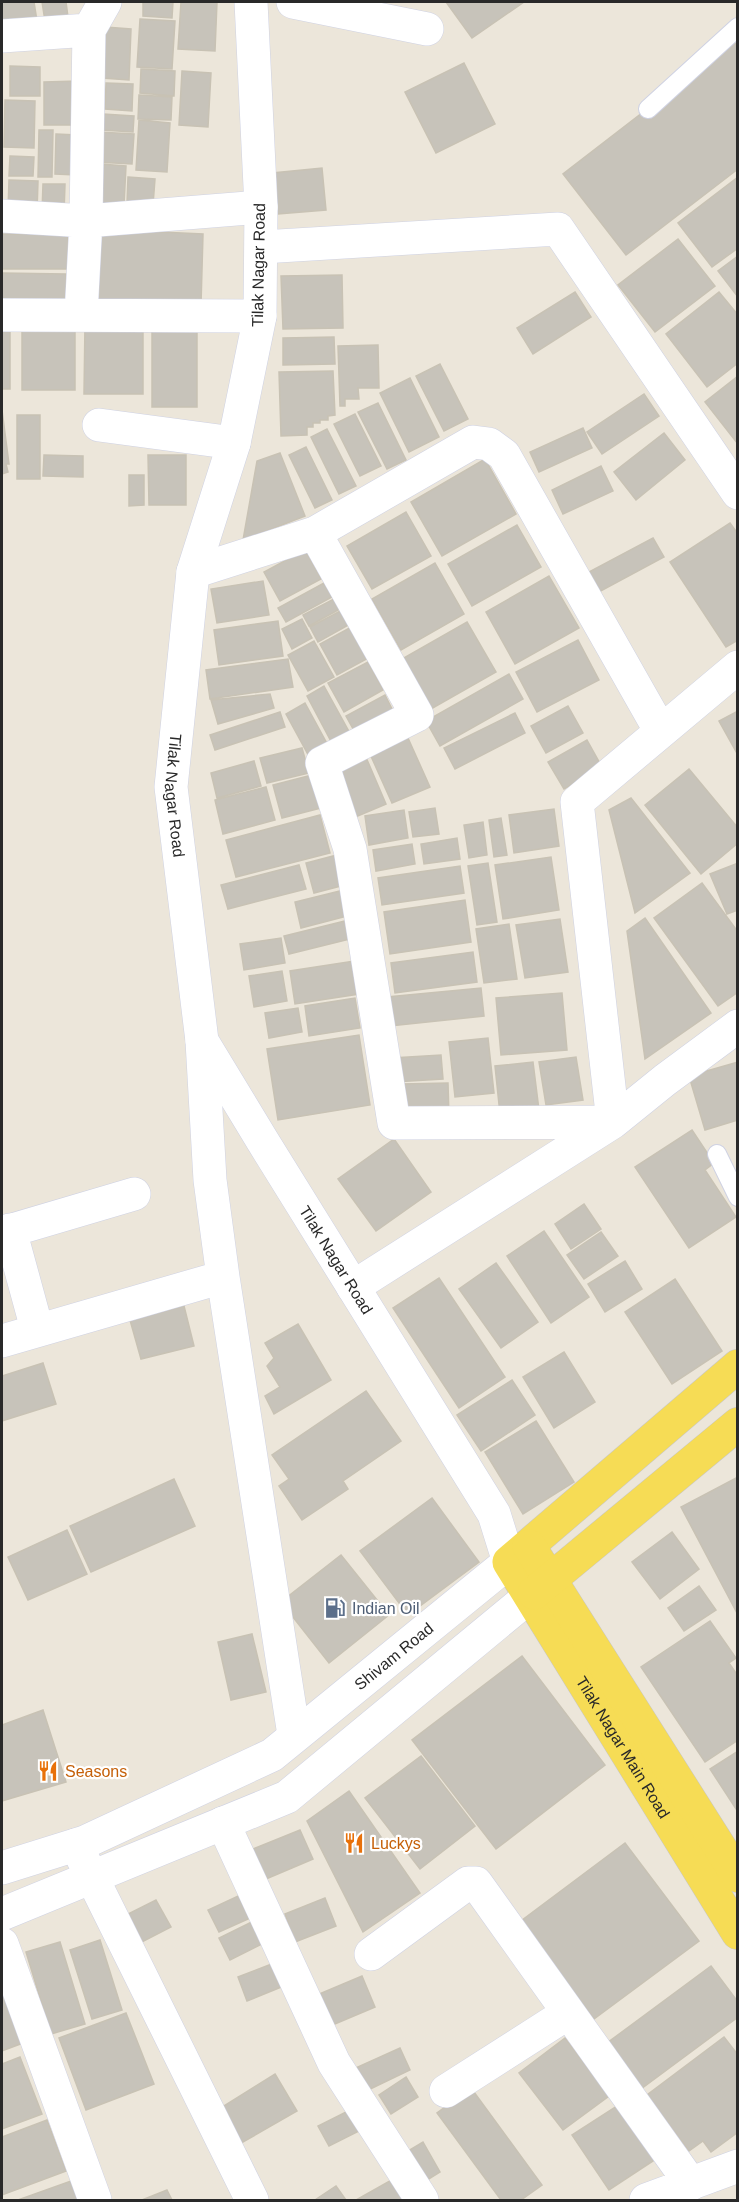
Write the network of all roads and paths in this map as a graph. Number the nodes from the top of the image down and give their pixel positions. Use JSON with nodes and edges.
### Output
{"nodes":[{"id":1,"x":105,"y":2,"type":"edge"},
{"id":2,"x":250,"y":2,"type":"edge"},
{"id":3,"x":293,"y":2,"type":"edge"},
{"id":4,"x":738,"y":27,"type":"edge"},
{"id":5,"x":89,"y":30,"type":"junction"},
{"id":6,"x":427,"y":30,"type":"dead end"},
{"id":7,"x":2,"y":36,"type":"edge"},
{"id":8,"x":648,"y":109,"type":"dead end"},
{"id":9,"x":261,"y":207,"type":"junction"},
{"id":10,"x":2,"y":216,"type":"edge"},
{"id":11,"x":86,"y":222,"type":"junction"},
{"id":12,"x":262,"y":247,"type":"junction"},
{"id":13,"x":2,"y":315,"type":"edge"},
{"id":14,"x":81,"y":315,"type":"junction"},
{"id":15,"x":260,"y":316,"type":"junction"},
{"id":16,"x":99,"y":425,"type":"dead end"},
{"id":17,"x":234,"y":443,"type":"junction"},
{"id":18,"x":738,"y":493,"type":"edge"},
{"id":19,"x":315,"y":533,"type":"junction"},
{"id":20,"x":193,"y":572,"type":"junction"},
{"id":21,"x":738,"y":667,"type":"edge"},
{"id":22,"x":660,"y":730,"type":"junction"},
{"id":23,"x":738,"y":1026,"type":"edge"},
{"id":24,"x":202,"y":1041,"type":"junction"},
{"id":25,"x":613,"y":1122,"type":"junction"},
{"id":26,"x":717,"y":1154,"type":"dead end"},
{"id":27,"x":134,"y":1194,"type":"dead end"},
{"id":28,"x":738,"y":1197,"type":"edge"},
{"id":29,"x":5,"y":1232,"type":"edge"},
{"id":30,"x":223,"y":1277,"type":"junction"},
{"id":31,"x":353,"y":1287,"type":"junction"},
{"id":32,"x":37,"y":1329,"type":"junction"},
{"id":33,"x":2,"y":1341,"type":"edge"},
{"id":34,"x":738,"y":1366,"type":"edge"},
{"id":35,"x":738,"y":1424,"type":"edge"},
{"id":36,"x":519,"y":1554,"type":"junction"},
{"id":37,"x":540,"y":1588,"type":"junction"},
{"id":38,"x":294,"y":1735,"type":"junction"},
{"id":39,"x":223,"y":1823,"type":"junction"},
{"id":40,"x":76,"y":1845,"type":"junction"},
{"id":41,"x":2,"y":1868,"type":"edge"},
{"id":42,"x":92,"y":1876,"type":"junction"},
{"id":43,"x":738,"y":1876,"type":"edge"},
{"id":44,"x":2,"y":1914,"type":"edge"},
{"id":45,"x":738,"y":1933,"type":"edge"},
{"id":46,"x":2,"y":1944,"type":"edge"},
{"id":47,"x":371,"y":1954,"type":"dead end"},
{"id":48,"x":568,"y":2013,"type":"junction"},
{"id":49,"x":446,"y":2091,"type":"dead end"},
{"id":50,"x":738,"y":2166,"type":"edge"},
{"id":51,"x":692,"y":2184,"type":"junction"},
{"id":52,"x":95,"y":2200,"type":"edge"},
{"id":53,"x":252,"y":2200,"type":"edge"},
{"id":54,"x":422,"y":2200,"type":"edge"},
{"id":55,"x":646,"y":2200,"type":"edge"}],
"edges":[{"from":1,"to":5,"type":"street"},
{"from":2,"to":9,"type":"street","name":"Tilak Nagar Road"},
{"from":3,"to":6,"type":"street"},
{"from":4,"to":8,"type":"lane"},
{"from":5,"to":7,"type":"street"},
{"from":5,"to":11,"type":"street"},
{"from":9,"to":11,"type":"street"},
{"from":9,"to":12,"type":"street","name":"Tilak Nagar Road"},
{"from":10,"to":11,"type":"street"},
{"from":11,"to":14,"type":"street"},
{"from":12,"to":15,"type":"street","name":"Tilak Nagar Road"},
{"from":12,"to":18,"type":"street"},
{"from":13,"to":14,"type":"street"},
{"from":14,"to":15,"type":"street"},
{"from":15,"to":17,"type":"street","name":"Tilak Nagar Road"},
{"from":16,"to":17,"type":"street"},
{"from":17,"to":20,"type":"street","name":"Tilak Nagar Road"},
{"from":19,"to":20,"type":"street"},
{"from":19,"to":22,"type":"street"},
{"from":19,"to":25,"type":"street"},
{"from":20,"to":24,"type":"street","name":"Tilak Nagar Road"},
{"from":21,"to":22,"type":"street"},
{"from":22,"to":25,"type":"street"},
{"from":23,"to":25,"type":"street"},
{"from":24,"to":30,"type":"street"},
{"from":24,"to":31,"type":"street","name":"Tilak Nagar Road"},
{"from":25,"to":31,"type":"street"},
{"from":26,"to":28,"type":"lane"},
{"from":27,"to":29,"type":"street"},
{"from":29,"to":32,"type":"street"},
{"from":30,"to":32,"type":"street"},
{"from":30,"to":38,"type":"street"},
{"from":31,"to":36,"type":"street","name":"Tilak Nagar Road"},
{"from":32,"to":33,"type":"street"},
{"from":34,"to":36,"type":"main road","name":"Shivam Road"},
{"from":35,"to":37,"type":"main road"},
{"from":36,"to":37,"type":"main road","name":"Tilak Nagar Main Road"},
{"from":36,"to":38,"type":"street","name":"Shivam Road"},
{"from":37,"to":39,"type":"street"},
{"from":37,"to":43,"type":"main road","name":"Tilak Nagar Main Road"},
{"from":37,"to":45,"type":"main road","name":"Tilak Nagar Main Road"},
{"from":38,"to":40,"type":"street","name":"Shivam Road"},
{"from":39,"to":42,"type":"street"},
{"from":39,"to":54,"type":"street"},
{"from":40,"to":41,"type":"street","name":"Shivam Road"},
{"from":40,"to":42,"type":"street"},
{"from":42,"to":44,"type":"street"},
{"from":42,"to":53,"type":"street"},
{"from":46,"to":52,"type":"street"},
{"from":47,"to":48,"type":"street"},
{"from":48,"to":49,"type":"street"},
{"from":48,"to":51,"type":"street"},
{"from":50,"to":51,"type":"street"},
{"from":51,"to":55,"type":"street"}]}
